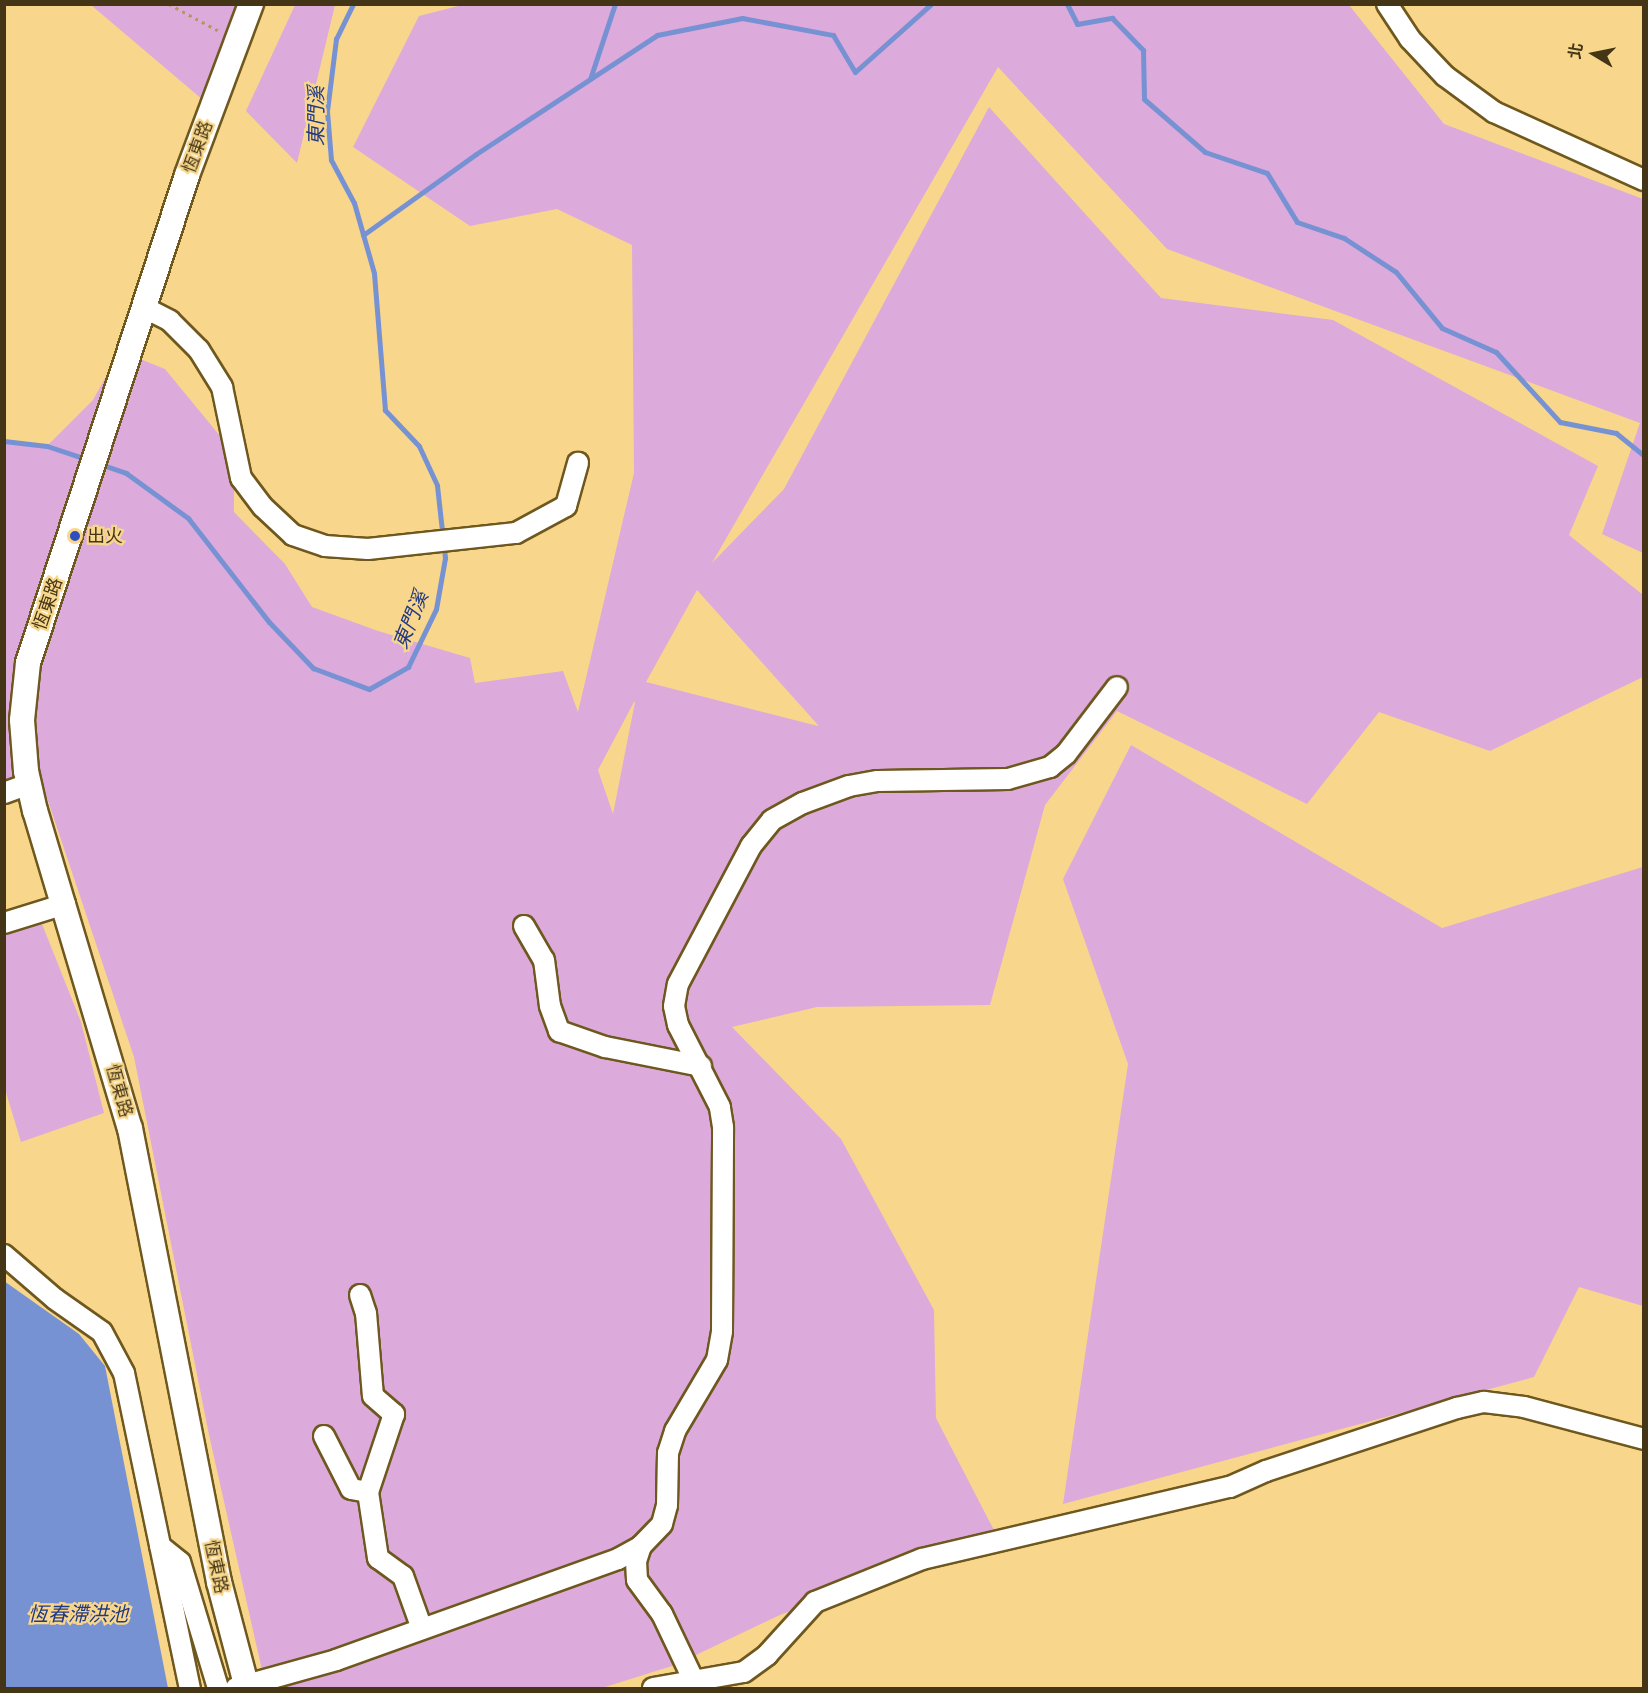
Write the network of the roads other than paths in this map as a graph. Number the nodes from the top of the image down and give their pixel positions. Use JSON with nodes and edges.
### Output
{"nodes":[{"id":1,"x":251,"y":4,"type":"edge"},
{"id":2,"x":1387,"y":4,"type":"edge"},
{"id":3,"x":1644,"y":180,"type":"edge"},
{"id":4,"x":145,"y":308,"type":"junction"},
{"id":5,"x":578,"y":463,"type":"dead end"},
{"id":6,"x":1117,"y":687,"type":"dead end"},
{"id":7,"x":29,"y":784,"type":"junction"},
{"id":8,"x":4,"y":793,"type":"edge"},
{"id":9,"x":65,"y":904,"type":"junction"},
{"id":10,"x":4,"y":923,"type":"edge"},
{"id":11,"x":524,"y":926,"type":"dead end"},
{"id":12,"x":701,"y":1066,"type":"junction"},
{"id":13,"x":4,"y":1255,"type":"edge"},
{"id":14,"x":360,"y":1295,"type":"dead end"},
{"id":15,"x":324,"y":1436,"type":"dead end"},
{"id":16,"x":1644,"y":1439,"type":"edge"},
{"id":17,"x":368,"y":1492,"type":"junction"},
{"id":18,"x":160,"y":1546,"type":"junction"},
{"id":19,"x":641,"y":1546,"type":"junction"},
{"id":20,"x":422,"y":1629,"type":"junction"},
{"id":21,"x":693,"y":1679,"type":"junction"},
{"id":22,"x":243,"y":1687,"type":"edge"},
{"id":23,"x":189,"y":1689,"type":"edge"},
{"id":24,"x":218,"y":1689,"type":"edge"},
{"id":25,"x":652,"y":1689,"type":"edge"}],
"edges":[{"from":1,"to":4,"type":"main road","name":"恆東路"},
{"from":2,"to":3,"type":"street"},
{"from":4,"to":5,"type":"street"},
{"from":4,"to":7,"type":"main road","name":"恆東路"},
{"from":6,"to":12,"type":"street"},
{"from":7,"to":8,"type":"street"},
{"from":7,"to":9,"type":"main road","name":"恆東路"},
{"from":9,"to":10,"type":"street"},
{"from":9,"to":22,"type":"main road","name":"恆東路"},
{"from":11,"to":12,"type":"street"},
{"from":12,"to":19,"type":"street"},
{"from":13,"to":18,"type":"street"},
{"from":14,"to":17,"type":"street"},
{"from":15,"to":17,"type":"street"},
{"from":16,"to":21,"type":"street"},
{"from":17,"to":20,"type":"street"},
{"from":18,"to":23,"type":"street"},
{"from":18,"to":24,"type":"street"},
{"from":19,"to":20,"type":"street"},
{"from":19,"to":21,"type":"street"},
{"from":20,"to":22,"type":"street"},
{"from":21,"to":25,"type":"street"}]}
